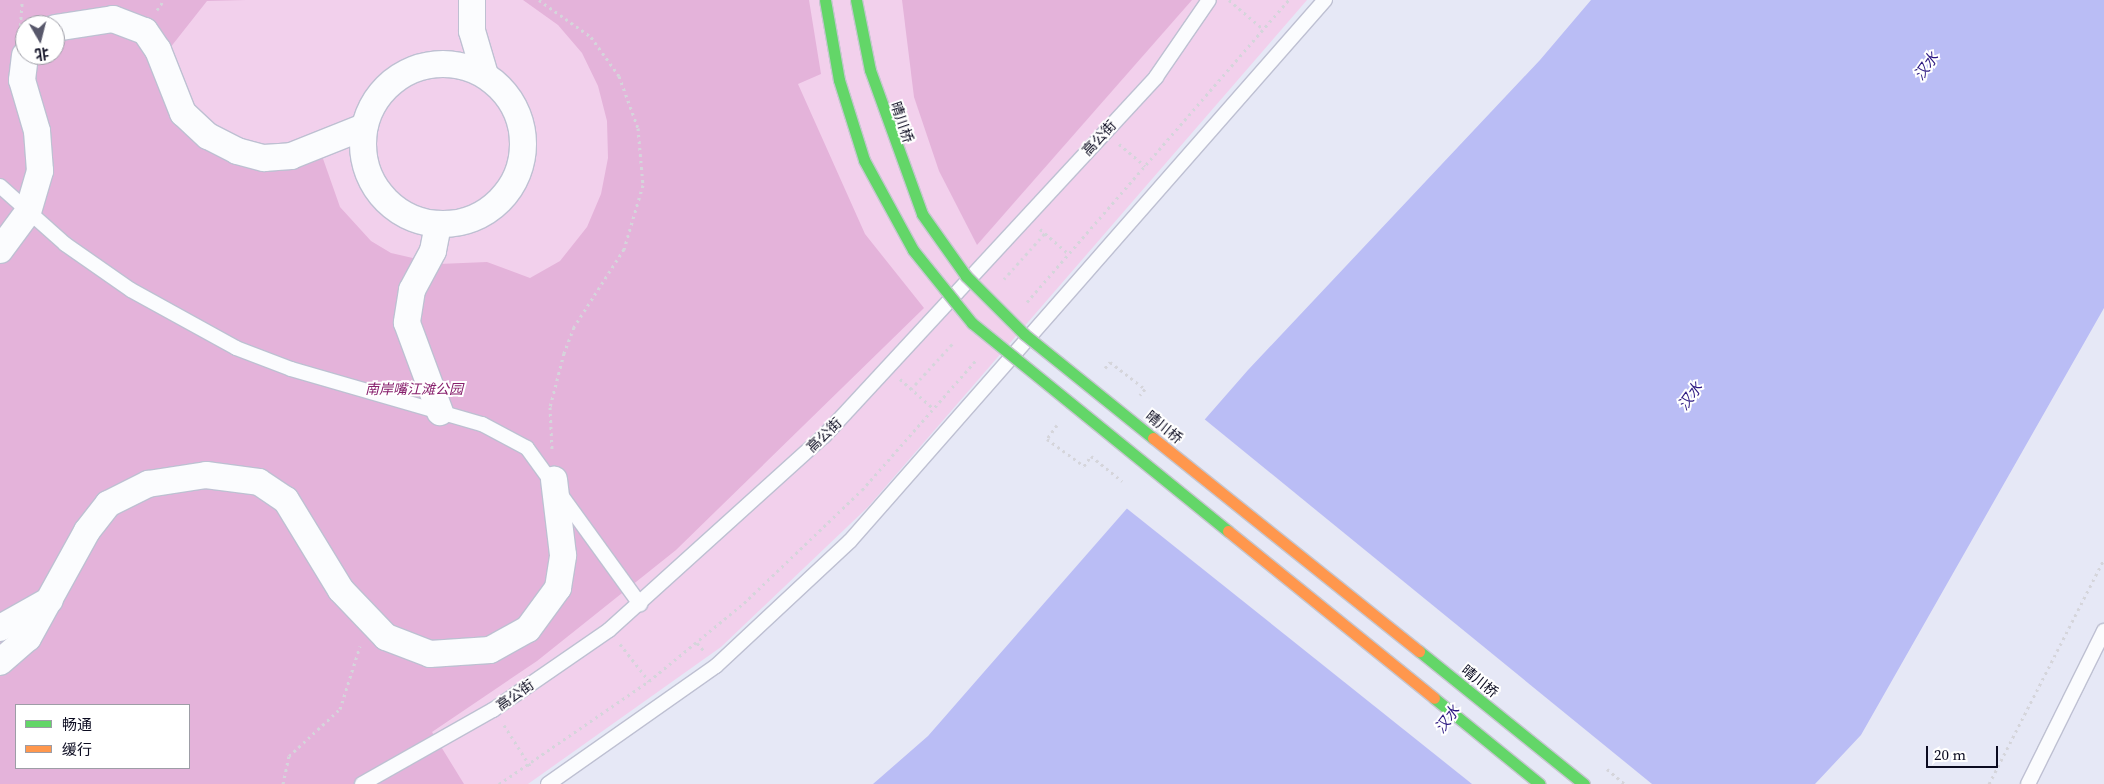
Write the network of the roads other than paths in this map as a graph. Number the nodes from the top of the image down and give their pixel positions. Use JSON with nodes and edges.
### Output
{"nodes":[{"id":1,"x":472,"y":0,"type":"edge"},
{"id":2,"x":825,"y":0,"type":"edge"},
{"id":3,"x":856,"y":0,"type":"edge"},
{"id":4,"x":1209,"y":0,"type":"edge"},
{"id":5,"x":1325,"y":0,"type":"edge"},
{"id":6,"x":65,"y":26,"type":"edge"},
{"id":7,"x":22,"y":65,"type":"edge"},
{"id":8,"x":485,"y":75,"type":"junction"},
{"id":9,"x":364,"y":127,"type":"junction"},
{"id":10,"x":0,"y":186,"type":"edge"},
{"id":11,"x":28,"y":212,"type":"junction"},
{"id":12,"x":438,"y":225,"type":"junction"},
{"id":13,"x":0,"y":250,"type":"edge"},
{"id":14,"x":440,"y":412,"type":"junction"},
{"id":15,"x":554,"y":480,"type":"junction"},
{"id":16,"x":50,"y":600,"type":"junction"},
{"id":17,"x":640,"y":604,"type":"junction"},
{"id":18,"x":0,"y":628,"type":"edge"},
{"id":19,"x":2104,"y":631,"type":"edge"},
{"id":20,"x":0,"y":662,"type":"edge"},
{"id":21,"x":362,"y":784,"type":"edge"},
{"id":22,"x":548,"y":784,"type":"edge"},
{"id":23,"x":1540,"y":784,"type":"edge"},
{"id":24,"x":1584,"y":784,"type":"edge"},
{"id":25,"x":2028,"y":784,"type":"edge"}],
"edges":[{"from":1,"to":8,"type":"street"},
{"from":2,"to":23,"type":"main road","bridge":true},
{"from":3,"to":24,"type":"main road","name":"晴川桥","bridge":true},
{"from":4,"to":17,"type":"lane","name":"高公街"},
{"from":5,"to":22,"type":"lane"},
{"from":6,"to":9,"type":"street"},
{"from":7,"to":11,"type":"street"},
{"from":8,"to":9,"type":"street"},
{"from":8,"to":12,"type":"street"},
{"from":9,"to":12,"type":"street"},
{"from":10,"to":11,"type":"lane"},
{"from":11,"to":13,"type":"street"},
{"from":11,"to":14,"type":"lane"},
{"from":12,"to":14,"type":"street"},
{"from":14,"to":15,"type":"lane"},
{"from":15,"to":16,"type":"street"},
{"from":15,"to":17,"type":"lane"},
{"from":16,"to":18,"type":"street"},
{"from":16,"to":20,"type":"street"},
{"from":17,"to":21,"type":"lane","name":"高公街"},
{"from":19,"to":25,"type":"lane"}]}
